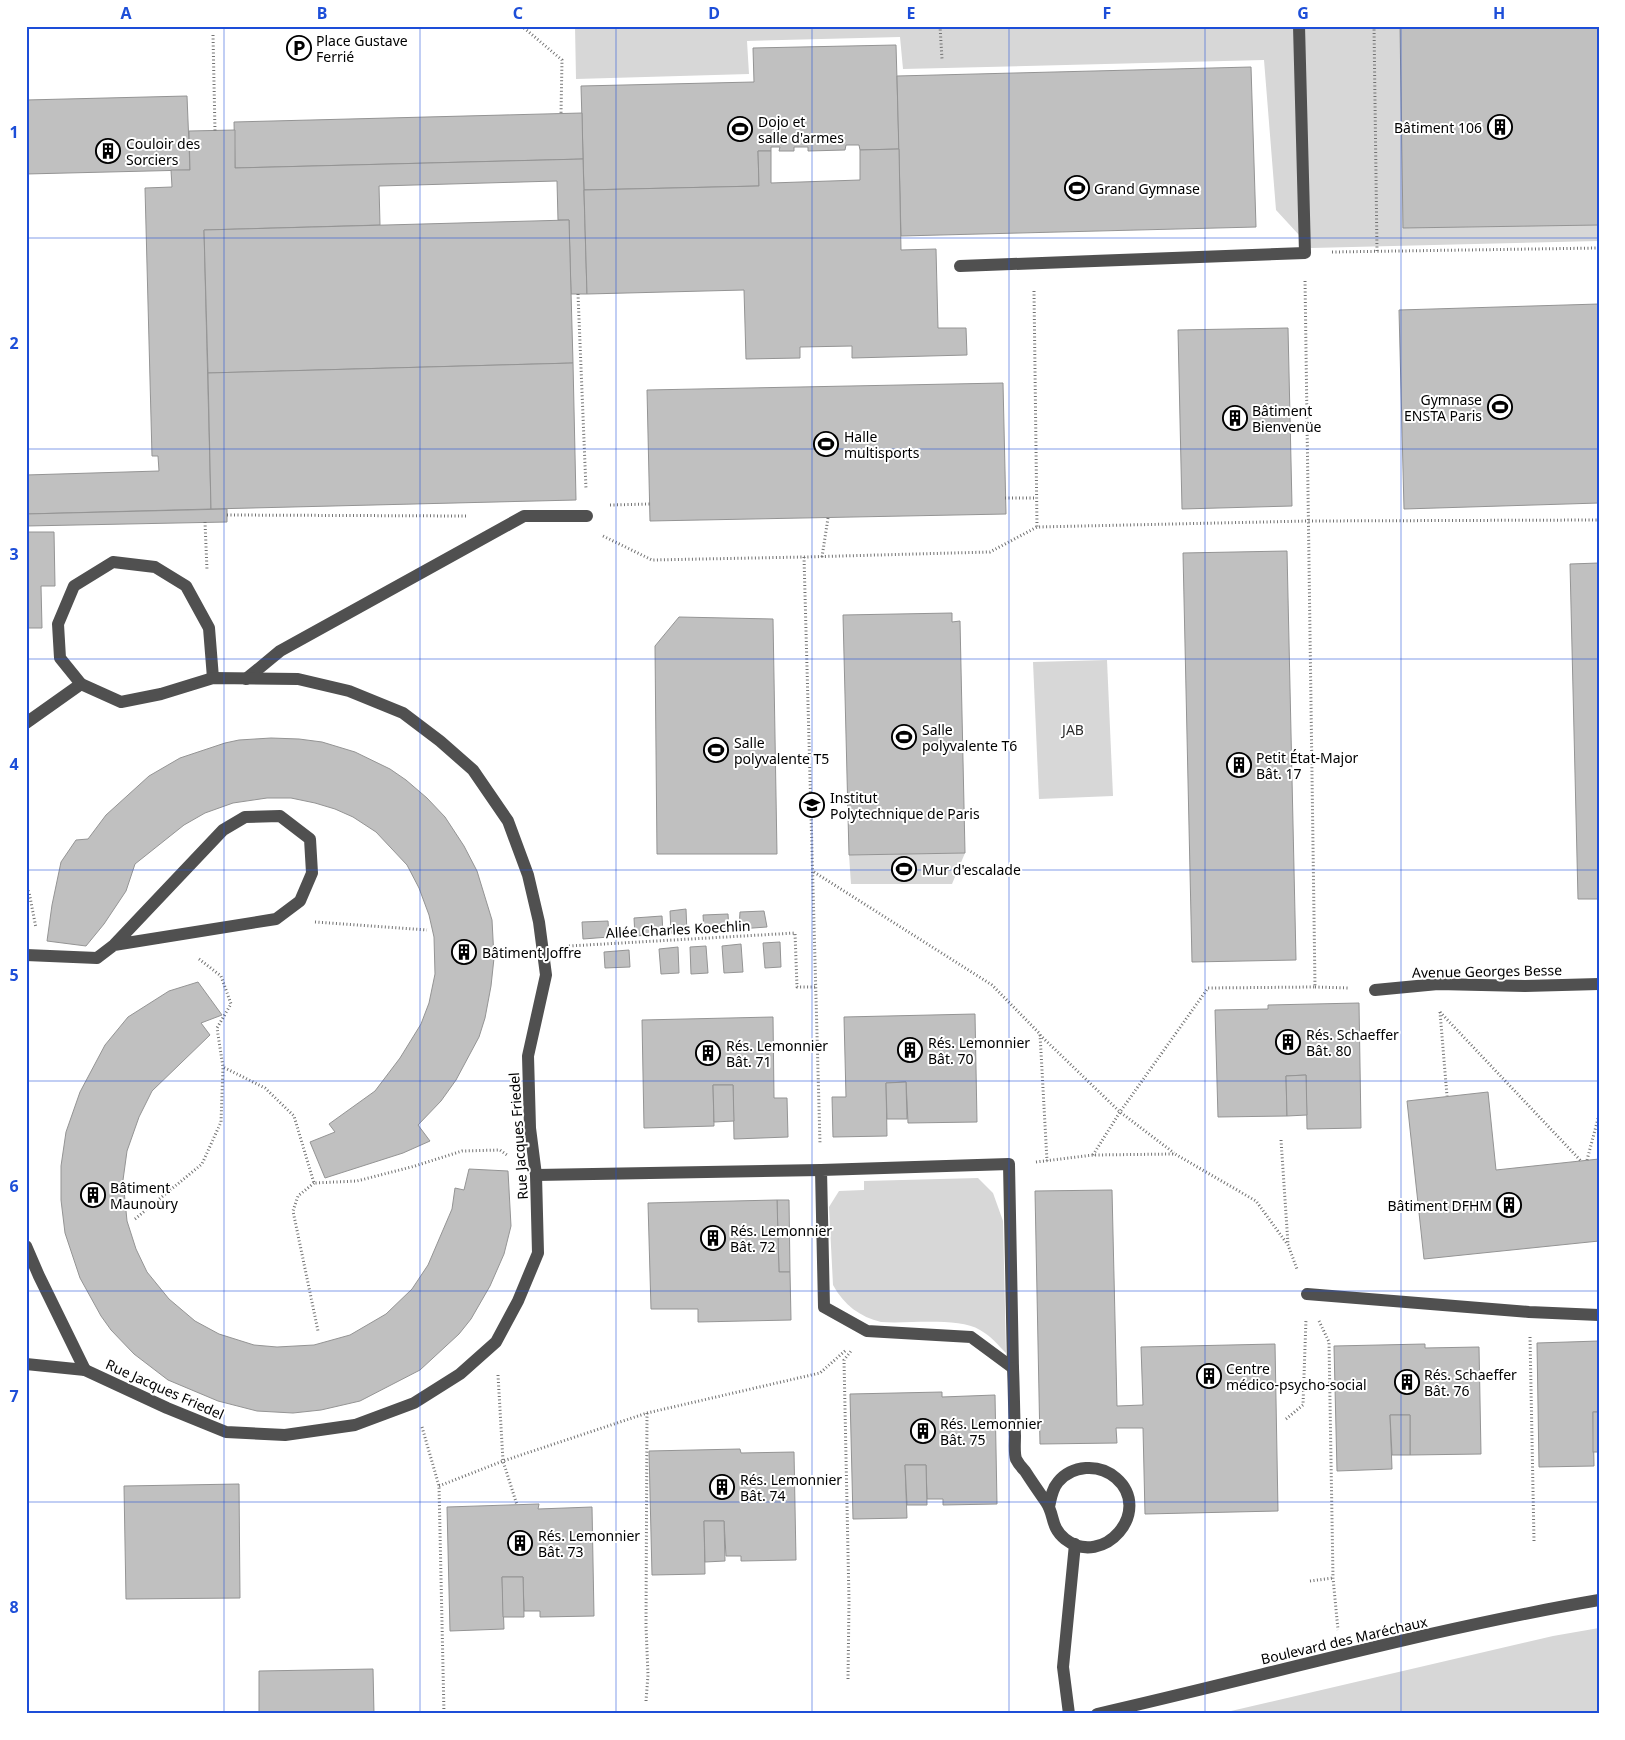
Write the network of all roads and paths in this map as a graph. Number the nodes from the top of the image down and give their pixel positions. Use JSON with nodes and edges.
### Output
{"nodes":[{"id":1,"x":940,"y":26,"type":"edge"},
{"id":2,"x":1300,"y":26,"type":"edge"},
{"id":3,"x":1374,"y":26,"type":"edge"},
{"id":4,"x":524,"y":28,"type":"dead end"},
{"id":5,"x":213,"y":35,"type":"dead end"},
{"id":6,"x":942,"y":59,"type":"dead end"},
{"id":7,"x":561,"y":114,"type":"dead end"},
{"id":8,"x":215,"y":131,"type":"dead end"},
{"id":9,"x":1599,"y":248,"type":"edge"},
{"id":10,"x":1377,"y":251,"type":"junction"},
{"id":11,"x":1304,"y":253,"type":"junction"},
{"id":12,"x":1034,"y":262,"type":"junction"},
{"id":13,"x":960,"y":266,"type":"dead end"},
{"id":14,"x":578,"y":294,"type":"dead end"},
{"id":15,"x":586,"y":496,"type":"dead end"},
{"id":16,"x":1005,"y":498,"type":"dead end"},
{"id":17,"x":1036,"y":498,"type":"junction"},
{"id":18,"x":650,"y":504,"type":"dead end"},
{"id":19,"x":605,"y":505,"type":"dead end"},
{"id":20,"x":227,"y":514,"type":"dead end"},
{"id":21,"x":475,"y":516,"type":"dead end"},
{"id":22,"x":587,"y":516,"type":"joint"},
{"id":23,"x":828,"y":518,"type":"dead end"},
{"id":24,"x":1599,"y":520,"type":"edge"},
{"id":25,"x":1308,"y":521,"type":"junction"},
{"id":26,"x":1037,"y":528,"type":"junction"},
{"id":27,"x":804,"y":557,"type":"junction"},
{"id":28,"x":822,"y":557,"type":"junction"},
{"id":29,"x":213,"y":678,"type":"junction"},
{"id":30,"x":246,"y":679,"type":"junction"},
{"id":31,"x":81,"y":684,"type":"junction"},
{"id":32,"x":26,"y":724,"type":"edge"},
{"id":33,"x":813,"y":872,"type":"junction"},
{"id":34,"x":26,"y":888,"type":"edge"},
{"id":35,"x":276,"y":920,"type":"junction"},
{"id":36,"x":427,"y":930,"type":"dead end"},
{"id":37,"x":114,"y":945,"type":"junction"},
{"id":38,"x":560,"y":947,"type":"dead end"},
{"id":39,"x":26,"y":955,"type":"edge"},
{"id":40,"x":40,"y":956,"type":"junction"},
{"id":41,"x":197,"y":958,"type":"dead end"},
{"id":42,"x":1438,"y":984,"type":"junction"},
{"id":43,"x":1599,"y":984,"type":"edge"},
{"id":44,"x":816,"y":987,"type":"junction"},
{"id":45,"x":1315,"y":987,"type":"junction"},
{"id":46,"x":1375,"y":990,"type":"joint"},
{"id":47,"x":1440,"y":1012,"type":"junction"},
{"id":48,"x":1040,"y":1034,"type":"junction"},
{"id":49,"x":223,"y":1067,"type":"junction"},
{"id":50,"x":1447,"y":1096,"type":"dead end"},
{"id":51,"x":1120,"y":1112,"type":"junction"},
{"id":52,"x":1599,"y":1115,"type":"edge"},
{"id":53,"x":1281,"y":1140,"type":"dead end"},
{"id":54,"x":1175,"y":1154,"type":"junction"},
{"id":55,"x":1093,"y":1155,"type":"junction"},
{"id":56,"x":1587,"y":1160,"type":"dead end"},
{"id":57,"x":1581,"y":1161,"type":"dead end"},
{"id":58,"x":821,"y":1170,"type":"junction"},
{"id":59,"x":536,"y":1175,"type":"junction"},
{"id":60,"x":314,"y":1184,"type":"junction"},
{"id":61,"x":136,"y":1219,"type":"dead end"},
{"id":62,"x":1288,"y":1245,"type":"junction"},
{"id":63,"x":26,"y":1246,"type":"edge"},
{"id":64,"x":1307,"y":1294,"type":"junction"},
{"id":65,"x":1529,"y":1312,"type":"junction"},
{"id":66,"x":1599,"y":1315,"type":"edge"},
{"id":67,"x":318,"y":1331,"type":"dead end"},
{"id":68,"x":867,"y":1331,"type":"junction"},
{"id":69,"x":496,"y":1342,"type":"junction"},
{"id":70,"x":26,"y":1364,"type":"edge"},
{"id":71,"x":1013,"y":1368,"type":"junction"},
{"id":72,"x":85,"y":1370,"type":"junction"},
{"id":73,"x":414,"y":1402,"type":"junction"},
{"id":74,"x":647,"y":1413,"type":"junction"},
{"id":75,"x":1286,"y":1419,"type":"dead end"},
{"id":76,"x":503,"y":1461,"type":"junction"},
{"id":77,"x":439,"y":1486,"type":"junction"},
{"id":78,"x":517,"y":1505,"type":"dead end"},
{"id":79,"x":1050,"y":1507,"type":"junction"},
{"id":80,"x":1534,"y":1541,"type":"dead end"},
{"id":81,"x":1075,"y":1544,"type":"junction"},
{"id":82,"x":1333,"y":1578,"type":"junction"},
{"id":83,"x":1310,"y":1581,"type":"dead end"},
{"id":84,"x":1599,"y":1600,"type":"edge"},
{"id":85,"x":1341,"y":1655,"type":"junction"},
{"id":86,"x":848,"y":1679,"type":"dead end"},
{"id":87,"x":646,"y":1701,"type":"dead end"},
{"id":88,"x":1136,"y":1709,"type":"edge"},
{"id":89,"x":444,"y":1714,"type":"edge"},
{"id":90,"x":1069,"y":1714,"type":"edge"},
{"id":91,"x":1097,"y":1714,"type":"edge"}],
"edges":[{"from":1,"to":6,"type":"path"},
{"from":2,"to":11,"type":"street"},
{"from":3,"to":10,"type":"path"},
{"from":4,"to":7,"type":"path"},
{"from":5,"to":8,"type":"path"},
{"from":9,"to":10,"type":"path"},
{"from":10,"to":11,"type":"path"},
{"from":11,"to":12,"type":"street"},
{"from":11,"to":25,"type":"path"},
{"from":12,"to":13,"type":"street"},
{"from":12,"to":17,"type":"path"},
{"from":14,"to":15,"type":"path"},
{"from":16,"to":17,"type":"path"},
{"from":17,"to":26,"type":"path"},
{"from":18,"to":19,"type":"path"},
{"from":20,"to":21,"type":"path"},
{"from":22,"to":27,"type":"path"},
{"from":22,"to":30,"type":"street"},
{"from":23,"to":28,"type":"path"},
{"from":24,"to":25,"type":"path"},
{"from":25,"to":26,"type":"path"},
{"from":25,"to":45,"type":"path"},
{"from":26,"to":28,"type":"path"},
{"from":27,"to":28,"type":"path"},
{"from":27,"to":33,"type":"path"},
{"from":29,"to":30,"type":"street","name":"Rue Jacques Friedel"},
{"from":29,"to":31,"type":"street","name":"Rue Jacques Friedel"},
{"from":29,"to":31,"type":"street"},
{"from":30,"to":59,"type":"street","name":"Rue Jacques Friedel"},
{"from":31,"to":32,"type":"street"},
{"from":33,"to":44,"type":"path"},
{"from":33,"to":48,"type":"path"},
{"from":34,"to":40,"type":"path"},
{"from":35,"to":36,"type":"path"},
{"from":35,"to":37,"type":"street"},
{"from":35,"to":37,"type":"street"},
{"from":37,"to":40,"type":"street"},
{"from":38,"to":44,"type":"path","name":"Allée Charles Koechlin"},
{"from":39,"to":40,"type":"street"},
{"from":41,"to":49,"type":"path"},
{"from":42,"to":43,"type":"street","name":"Avenue Georges Besse"},
{"from":42,"to":46,"type":"street","name":"Avenue Georges Besse"},
{"from":42,"to":47,"type":"path"},
{"from":44,"to":58,"type":"path"},
{"from":45,"to":46,"type":"path"},
{"from":45,"to":51,"type":"path"},
{"from":47,"to":50,"type":"path"},
{"from":47,"to":57,"type":"path"},
{"from":48,"to":51,"type":"path"},
{"from":48,"to":55,"type":"path"},
{"from":49,"to":60,"type":"path"},
{"from":49,"to":61,"type":"path"},
{"from":51,"to":54,"type":"path"},
{"from":51,"to":55,"type":"path"},
{"from":52,"to":56,"type":"path"},
{"from":53,"to":62,"type":"path"},
{"from":54,"to":55,"type":"path"},
{"from":54,"to":62,"type":"path"},
{"from":58,"to":59,"type":"street"},
{"from":58,"to":68,"type":"street"},
{"from":58,"to":71,"type":"street"},
{"from":59,"to":60,"type":"path"},
{"from":59,"to":69,"type":"street","name":"Rue Jacques Friedel"},
{"from":60,"to":67,"type":"path"},
{"from":62,"to":64,"type":"path"},
{"from":63,"to":72,"type":"street"},
{"from":64,"to":65,"type":"street"},
{"from":64,"to":75,"type":"path"},
{"from":64,"to":82,"type":"path"},
{"from":65,"to":66,"type":"street"},
{"from":65,"to":80,"type":"path"},
{"from":68,"to":71,"type":"street"},
{"from":68,"to":74,"type":"path"},
{"from":68,"to":86,"type":"path"},
{"from":69,"to":73,"type":"street","name":"Rue Jacques Friedel"},
{"from":69,"to":76,"type":"path"},
{"from":70,"to":72,"type":"street","name":"Rue Jacques Friedel"},
{"from":71,"to":79,"type":"street"},
{"from":72,"to":73,"type":"street","name":"Rue Jacques Friedel"},
{"from":73,"to":77,"type":"path"},
{"from":74,"to":76,"type":"path"},
{"from":74,"to":87,"type":"path"},
{"from":76,"to":77,"type":"path"},
{"from":76,"to":78,"type":"path"},
{"from":77,"to":89,"type":"path"},
{"from":79,"to":81,"type":"street"},
{"from":79,"to":81,"type":"street"},
{"from":81,"to":90,"type":"street"},
{"from":82,"to":83,"type":"path"},
{"from":82,"to":85,"type":"path"},
{"from":84,"to":85,"type":"street","name":"Boulevard des Maréchaux"},
{"from":85,"to":88,"type":"street","name":"Boulevard des Maréchaux"},
{"from":88,"to":91,"type":"street","name":"Boulevard des Maréchaux"}]}
